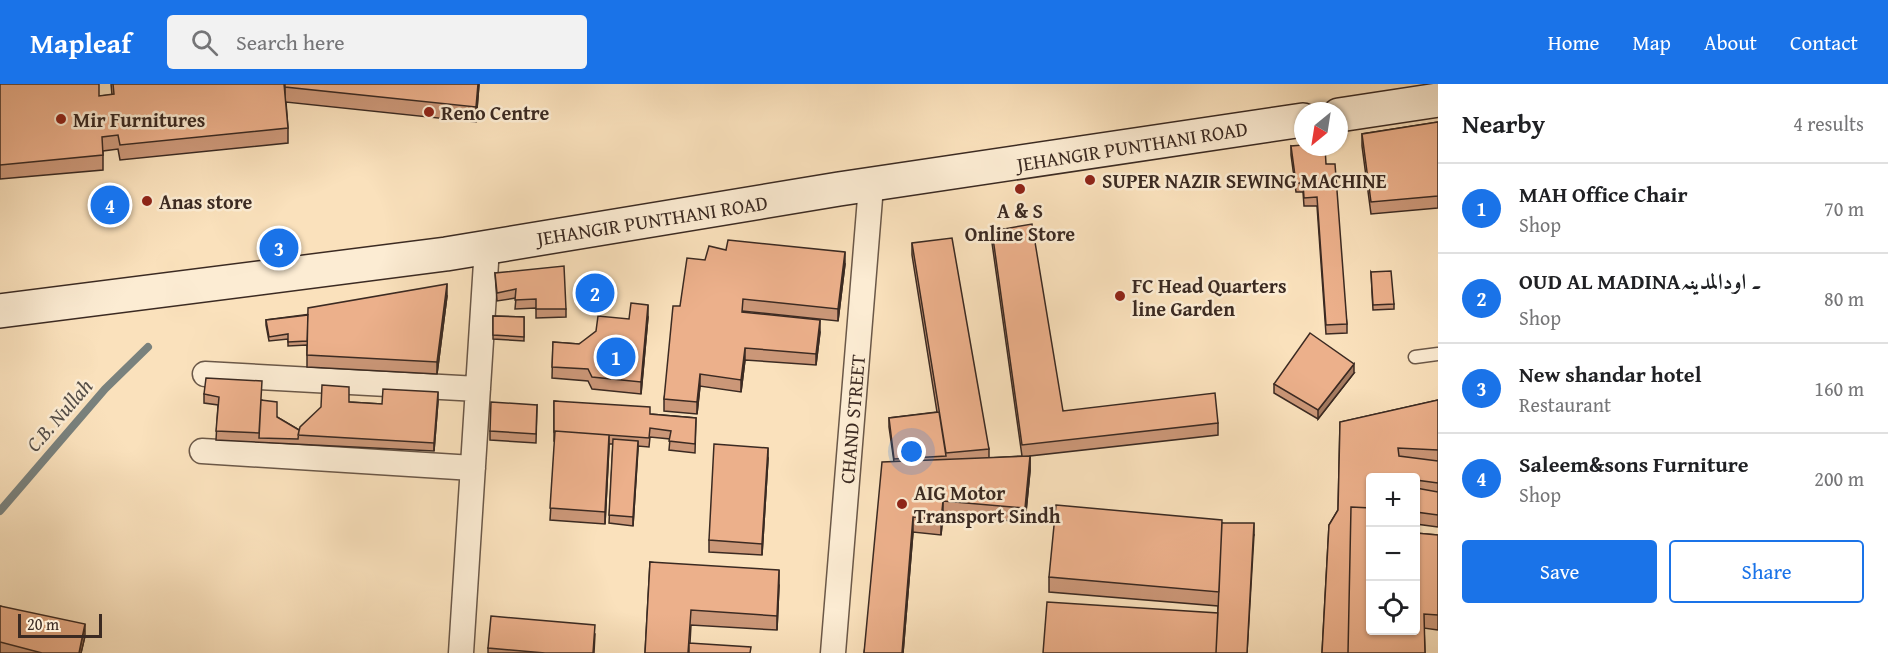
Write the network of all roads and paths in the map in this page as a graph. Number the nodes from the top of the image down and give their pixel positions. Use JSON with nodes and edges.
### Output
{"nodes":[{"id":1,"x":1438,"y":100,"type":"edge"},
{"id":2,"x":1348,"y":114,"type":"edge"},
{"id":3,"x":1294,"y":121,"type":"edge"},
{"id":4,"x":871,"y":186,"type":"junction"},
{"id":5,"x":487,"y":247,"type":"junction"},
{"id":6,"x":0,"y":311,"type":"edge"},
{"id":7,"x":1438,"y":354,"type":"edge"},
{"id":8,"x":1415,"y":357,"type":"dead end"},
{"id":9,"x":205,"y":374,"type":"dead end"},
{"id":10,"x":478,"y":389,"type":"junction"},
{"id":11,"x":202,"y":451,"type":"dead end"},
{"id":12,"x":473,"y":468,"type":"junction"},
{"id":13,"x":461,"y":653,"type":"edge"},
{"id":14,"x":833,"y":653,"type":"edge"}],
"edges":[{"from":1,"to":2,"type":"street"},
{"from":3,"to":4,"type":"street","name":"JEHANGIR PUNTHANI ROAD"},
{"from":4,"to":5,"type":"street","name":"JEHANGIR PUNTHANI ROAD"},
{"from":4,"to":14,"type":"street","name":"CHAND STREET"},
{"from":5,"to":6,"type":"street","name":"JEHANGIR PUNTHANI ROAD"},
{"from":5,"to":10,"type":"street"},
{"from":7,"to":8,"type":"lane"},
{"from":9,"to":10,"type":"street"},
{"from":10,"to":12,"type":"street"},
{"from":11,"to":12,"type":"street"},
{"from":12,"to":13,"type":"street"}]}
